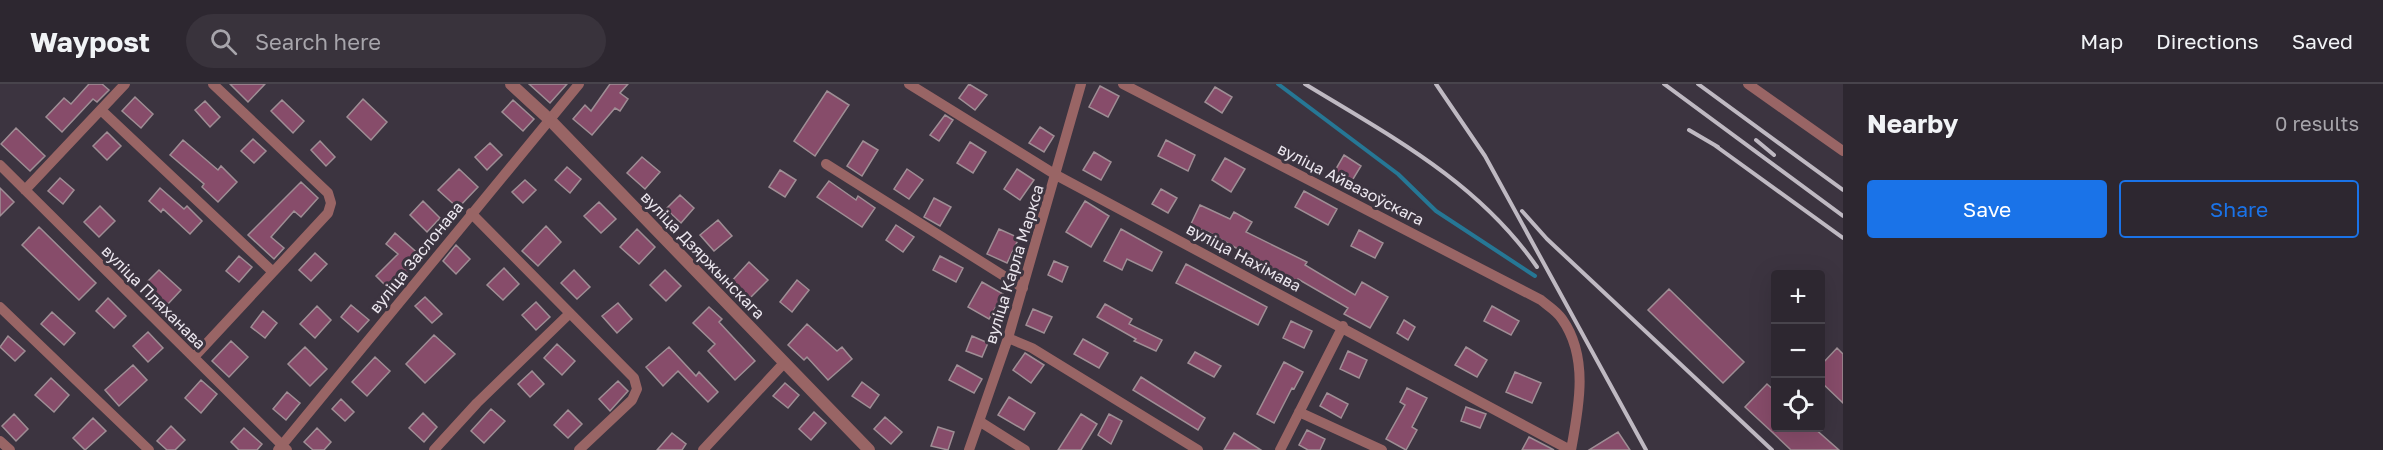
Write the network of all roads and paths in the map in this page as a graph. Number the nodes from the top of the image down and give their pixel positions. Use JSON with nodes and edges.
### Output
{"nodes":[{"id":1,"x":125,"y":84,"type":"edge"},
{"id":2,"x":213,"y":84,"type":"edge"},
{"id":3,"x":511,"y":84,"type":"edge"},
{"id":4,"x":579,"y":84,"type":"edge"},
{"id":5,"x":909,"y":84,"type":"edge"},
{"id":6,"x":1081,"y":84,"type":"edge"},
{"id":7,"x":1123,"y":84,"type":"edge"},
{"id":8,"x":1748,"y":84,"type":"edge"},
{"id":9,"x":100,"y":110,"type":"junction"},
{"id":10,"x":550,"y":120,"type":"junction"},
{"id":11,"x":1843,"y":151,"type":"edge"},
{"id":12,"x":826,"y":164,"type":"dead end"},
{"id":13,"x":0,"y":165,"type":"edge"},
{"id":14,"x":1056,"y":175,"type":"junction"},
{"id":15,"x":25,"y":190,"type":"junction"},
{"id":16,"x":471,"y":213,"type":"junction"},
{"id":17,"x":273,"y":272,"type":"junction"},
{"id":18,"x":1023,"y":288,"type":"junction"},
{"id":19,"x":0,"y":307,"type":"edge"},
{"id":20,"x":569,"y":314,"type":"junction"},
{"id":21,"x":1343,"y":326,"type":"junction"},
{"id":22,"x":1008,"y":338,"type":"junction"},
{"id":23,"x":194,"y":357,"type":"junction"},
{"id":24,"x":784,"y":363,"type":"junction"},
{"id":25,"x":1299,"y":412,"type":"junction"},
{"id":26,"x":979,"y":421,"type":"junction"},
{"id":27,"x":0,"y":441,"type":"edge"},
{"id":28,"x":283,"y":448,"type":"edge"},
{"id":29,"x":10,"y":450,"type":"edge"},
{"id":30,"x":149,"y":450,"type":"edge"},
{"id":31,"x":434,"y":450,"type":"edge"},
{"id":32,"x":579,"y":450,"type":"edge"},
{"id":33,"x":703,"y":450,"type":"edge"},
{"id":34,"x":869,"y":450,"type":"edge"},
{"id":35,"x":969,"y":450,"type":"edge"},
{"id":36,"x":1025,"y":450,"type":"edge"},
{"id":37,"x":1198,"y":450,"type":"edge"},
{"id":38,"x":1280,"y":450,"type":"edge"},
{"id":39,"x":1382,"y":450,"type":"edge"},
{"id":40,"x":1570,"y":450,"type":"edge"}],
"edges":[{"from":1,"to":9,"type":"street"},
{"from":2,"to":17,"type":"street"},
{"from":3,"to":10,"type":"street","name":"вуліца Дзяржынскага"},
{"from":4,"to":10,"type":"street","name":"вуліца Заслонава"},
{"from":5,"to":14,"type":"street","name":"вуліца Нахімава"},
{"from":6,"to":14,"type":"street","name":"вуліца Карла Маркса"},
{"from":7,"to":40,"type":"street","name":"вуліца Айвазоўскага"},
{"from":8,"to":11,"type":"street"},
{"from":9,"to":15,"type":"street"},
{"from":9,"to":17,"type":"street"},
{"from":10,"to":16,"type":"street","name":"вуліца Заслонава"},
{"from":10,"to":24,"type":"street","name":"вуліца Дзяржынскага"},
{"from":12,"to":18,"type":"street"},
{"from":13,"to":15,"type":"street","name":"вуліца Пляханава"},
{"from":14,"to":18,"type":"street","name":"вуліца Карла Маркса"},
{"from":14,"to":21,"type":"street","name":"вуліца Нахімава"},
{"from":15,"to":23,"type":"street","name":"вуліца Пляханава"},
{"from":16,"to":20,"type":"street"},
{"from":16,"to":28,"type":"street","name":"вуліца Заслонава"},
{"from":17,"to":23,"type":"street"},
{"from":18,"to":22,"type":"street","name":"вуліца Карла Маркса"},
{"from":19,"to":30,"type":"street"},
{"from":20,"to":31,"type":"street"},
{"from":20,"to":32,"type":"street"},
{"from":21,"to":25,"type":"street"},
{"from":21,"to":40,"type":"street","name":"вуліца Нахімава"},
{"from":22,"to":26,"type":"street","name":"вуліца Карла Маркса"},
{"from":22,"to":37,"type":"street"},
{"from":23,"to":28,"type":"street","name":"вуліца Пляханава"},
{"from":24,"to":33,"type":"street"},
{"from":24,"to":34,"type":"street","name":"вуліца Дзяржынскага"},
{"from":25,"to":38,"type":"street"},
{"from":25,"to":39,"type":"street"},
{"from":26,"to":35,"type":"street","name":"вуліца Карла Маркса"},
{"from":26,"to":36,"type":"street"},
{"from":27,"to":29,"type":"street"}]}
